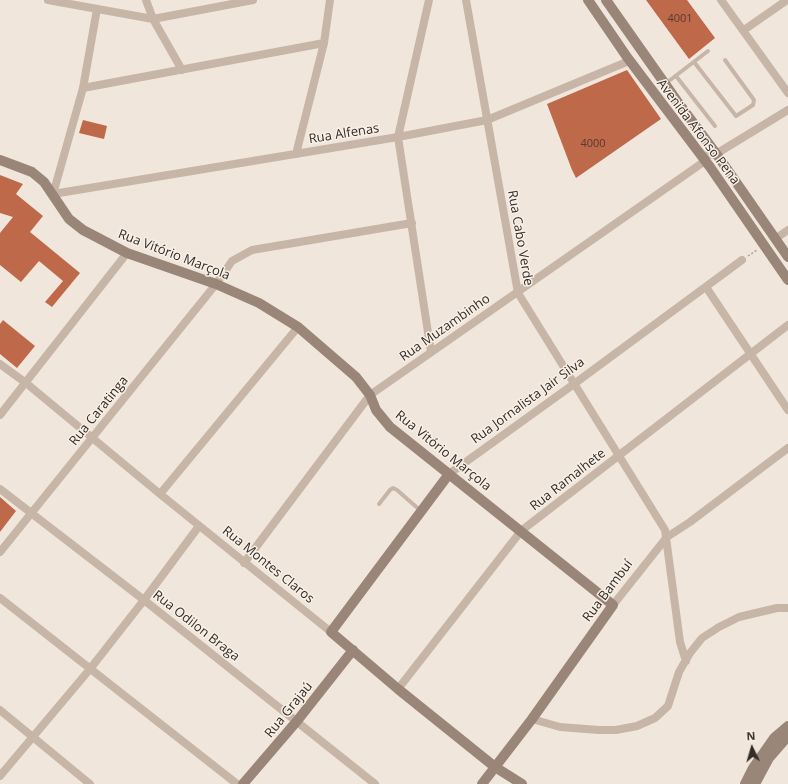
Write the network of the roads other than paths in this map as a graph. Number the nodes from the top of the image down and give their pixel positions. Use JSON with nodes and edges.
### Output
{"nodes":[{"id":1,"x":48,"y":0,"type":"edge"},
{"id":2,"x":146,"y":0,"type":"edge"},
{"id":3,"x":253,"y":0,"type":"edge"},
{"id":4,"x":330,"y":0,"type":"edge"},
{"id":5,"x":429,"y":0,"type":"edge"},
{"id":6,"x":466,"y":0,"type":"edge"},
{"id":7,"x":588,"y":0,"type":"edge"},
{"id":8,"x":606,"y":0,"type":"edge"},
{"id":9,"x":721,"y":0,"type":"edge"},
{"id":10,"x":787,"y":0,"type":"edge"},
{"id":11,"x":97,"y":10,"type":"junction"},
{"id":12,"x":154,"y":19,"type":"junction"},
{"id":13,"x":744,"y":30,"type":"junction"},
{"id":14,"x":324,"y":43,"type":"junction"},
{"id":15,"x":708,"y":51,"type":"dead end"},
{"id":16,"x":725,"y":60,"type":"dead end"},
{"id":17,"x":630,"y":61,"type":"junction"},
{"id":18,"x":694,"y":62,"type":"junction"},
{"id":19,"x":182,"y":70,"type":"junction"},
{"id":20,"x":676,"y":76,"type":"junction"},
{"id":21,"x":665,"y":84,"type":"junction"},
{"id":22,"x":83,"y":88,"type":"junction"},
{"id":23,"x":788,"y":93,"type":"edge"},
{"id":24,"x":788,"y":110,"type":"edge"},
{"id":25,"x":487,"y":120,"type":"junction"},
{"id":26,"x":715,"y":126,"type":"dead end"},
{"id":27,"x":398,"y":137,"type":"junction"},
{"id":28,"x":296,"y":154,"type":"junction"},
{"id":29,"x":716,"y":154,"type":"junction"},
{"id":30,"x":703,"y":159,"type":"junction"},
{"id":31,"x":0,"y":160,"type":"edge"},
{"id":32,"x":53,"y":194,"type":"junction"},
{"id":33,"x":412,"y":223,"type":"junction"},
{"id":34,"x":788,"y":230,"type":"edge"},
{"id":35,"x":775,"y":239,"type":"junction"},
{"id":36,"x":127,"y":253,"type":"junction"},
{"id":37,"x":788,"y":257,"type":"edge"},
{"id":38,"x":742,"y":260,"type":"dead end"},
{"id":39,"x":788,"y":280,"type":"edge"},
{"id":40,"x":216,"y":284,"type":"junction"},
{"id":41,"x":706,"y":287,"type":"junction"},
{"id":42,"x":518,"y":293,"type":"junction"},
{"id":43,"x":788,"y":326,"type":"edge"},
{"id":44,"x":298,"y":327,"type":"junction"},
{"id":45,"x":431,"y":352,"type":"junction"},
{"id":46,"x":751,"y":353,"type":"junction"},
{"id":47,"x":0,"y":364,"type":"edge"},
{"id":48,"x":26,"y":383,"type":"junction"},
{"id":49,"x":574,"y":384,"type":"junction"},
{"id":50,"x":370,"y":395,"type":"junction"},
{"id":51,"x":788,"y":410,"type":"edge"},
{"id":52,"x":0,"y":415,"type":"edge"},
{"id":53,"x":92,"y":439,"type":"junction"},
{"id":54,"x":788,"y":449,"type":"edge"},
{"id":55,"x":618,"y":456,"type":"junction"},
{"id":56,"x":449,"y":474,"type":"junction"},
{"id":57,"x":0,"y":489,"type":"edge"},
{"id":58,"x":160,"y":494,"type":"junction"},
{"id":59,"x":379,"y":504,"type":"dead end"},
{"id":60,"x":421,"y":511,"type":"junction"},
{"id":61,"x":32,"y":513,"type":"junction"},
{"id":62,"x":199,"y":526,"type":"junction"},
{"id":63,"x":521,"y":531,"type":"junction"},
{"id":64,"x":666,"y":536,"type":"junction"},
{"id":65,"x":0,"y":552,"type":"edge"},
{"id":66,"x":244,"y":563,"type":"junction"},
{"id":67,"x":0,"y":598,"type":"edge"},
{"id":68,"x":144,"y":600,"type":"junction"},
{"id":69,"x":613,"y":605,"type":"junction"},
{"id":70,"x":788,"y":608,"type":"edge"},
{"id":71,"x":331,"y":632,"type":"junction"},
{"id":72,"x":353,"y":650,"type":"junction"},
{"id":73,"x":686,"y":661,"type":"junction"},
{"id":74,"x":90,"y":669,"type":"junction"},
{"id":75,"x":398,"y":689,"type":"junction"},
{"id":76,"x":0,"y":710,"type":"edge"},
{"id":77,"x":532,"y":719,"type":"junction"},
{"id":78,"x":298,"y":721,"type":"junction"},
{"id":79,"x":788,"y":726,"type":"edge"},
{"id":80,"x":788,"y":736,"type":"edge"},
{"id":81,"x":33,"y":738,"type":"junction"},
{"id":82,"x":495,"y":767,"type":"junction"},
{"id":83,"x":0,"y":776,"type":"edge"},
{"id":84,"x":90,"y":784,"type":"edge"},
{"id":85,"x":237,"y":784,"type":"edge"},
{"id":86,"x":243,"y":784,"type":"edge"},
{"id":87,"x":375,"y":784,"type":"edge"},
{"id":88,"x":482,"y":784,"type":"edge"},
{"id":89,"x":522,"y":784,"type":"edge"},
{"id":90,"x":745,"y":784,"type":"edge"},
{"id":91,"x":755,"y":784,"type":"edge"}],
"edges":[{"from":1,"to":11,"type":"street"},
{"from":2,"to":12,"type":"street"},
{"from":3,"to":12,"type":"street"},
{"from":4,"to":14,"type":"street"},
{"from":5,"to":27,"type":"street"},
{"from":6,"to":25,"type":"street","name":"Rua Cabo Verde"},
{"from":7,"to":17,"type":"street","name":"Avenida Afonso Pena"},
{"from":8,"to":21,"type":"street","name":"Avenida Afonso Pena"},
{"from":9,"to":13,"type":"street"},
{"from":10,"to":13,"type":"street"},
{"from":11,"to":12,"type":"street"},
{"from":11,"to":22,"type":"street"},
{"from":12,"to":19,"type":"street"},
{"from":13,"to":23,"type":"street"},
{"from":14,"to":19,"type":"street"},
{"from":14,"to":28,"type":"street"},
{"from":15,"to":18,"type":"lane"},
{"from":16,"to":18,"type":"lane"},
{"from":17,"to":25,"type":"street","name":"Rua Alfenas"},
{"from":17,"to":30,"type":"street","name":"Avenida Afonso Pena"},
{"from":18,"to":20,"type":"lane"},
{"from":19,"to":22,"type":"street"},
{"from":20,"to":21,"type":"lane"},
{"from":20,"to":26,"type":"lane"},
{"from":21,"to":29,"type":"street","name":"Avenida Afonso Pena"},
{"from":22,"to":32,"type":"street"},
{"from":24,"to":29,"type":"street","name":"Rua Muzambinho"},
{"from":25,"to":27,"type":"street","name":"Rua Alfenas"},
{"from":25,"to":42,"type":"street","name":"Rua Cabo Verde"},
{"from":27,"to":28,"type":"street","name":"Rua Alfenas"},
{"from":27,"to":33,"type":"street"},
{"from":28,"to":32,"type":"street","name":"Rua Alfenas"},
{"from":29,"to":30,"type":"street","name":"Rua Muzambinho"},
{"from":29,"to":35,"type":"street","name":"Avenida Afonso Pena"},
{"from":30,"to":39,"type":"street","name":"Avenida Afonso Pena"},
{"from":30,"to":42,"type":"street","name":"Rua Muzambinho"},
{"from":31,"to":32,"type":"street","name":"Rua Vitório Marçola"},
{"from":32,"to":36,"type":"street","name":"Rua Vitório Marçola"},
{"from":33,"to":40,"type":"street","name":"Rua Caratinga"},
{"from":33,"to":45,"type":"street"},
{"from":34,"to":35,"type":"street"},
{"from":35,"to":37,"type":"street","name":"Avenida Afonso Pena"},
{"from":36,"to":40,"type":"street","name":"Rua Vitório Marçola"},
{"from":36,"to":48,"type":"street"},
{"from":38,"to":41,"type":"street","name":"Rua Jornalista Jair Silva"},
{"from":40,"to":44,"type":"street","name":"Rua Vitório Marçola"},
{"from":40,"to":53,"type":"street","name":"Rua Caratinga"},
{"from":41,"to":46,"type":"street"},
{"from":41,"to":49,"type":"street","name":"Rua Jornalista Jair Silva"},
{"from":42,"to":45,"type":"street","name":"Rua Muzambinho"},
{"from":42,"to":49,"type":"street","name":"Rua Cabo Verde"},
{"from":43,"to":46,"type":"street","name":"Rua Ramalhete"},
{"from":44,"to":50,"type":"street","name":"Rua Vitório Marçola"},
{"from":44,"to":58,"type":"street"},
{"from":45,"to":50,"type":"street","name":"Rua Muzambinho"},
{"from":46,"to":51,"type":"street"},
{"from":46,"to":55,"type":"street","name":"Rua Ramalhete"},
{"from":47,"to":48,"type":"street","name":"Rua Montes Claros"},
{"from":48,"to":52,"type":"street"},
{"from":48,"to":53,"type":"street","name":"Rua Montes Claros"},
{"from":49,"to":55,"type":"street","name":"Rua Cabo Verde"},
{"from":49,"to":56,"type":"street","name":"Rua Jornalista Jair Silva"},
{"from":50,"to":56,"type":"street","name":"Rua Vitório Marçola"},
{"from":50,"to":66,"type":"street","name":"Rua Muzambinho"},
{"from":53,"to":58,"type":"street","name":"Rua Montes Claros"},
{"from":53,"to":61,"type":"street","name":"Rua Caratinga"},
{"from":54,"to":64,"type":"street","name":"Rua Bambuí"},
{"from":55,"to":63,"type":"street","name":"Rua Ramalhete"},
{"from":55,"to":64,"type":"street","name":"Rua Cabo Verde"},
{"from":56,"to":60,"type":"street","name":"Rua Jornalista Jair Silva"},
{"from":56,"to":63,"type":"street","name":"Rua Vitório Marçola"},
{"from":57,"to":61,"type":"street","name":"Rua Odilon Braga"},
{"from":58,"to":62,"type":"street","name":"Rua Montes Claros"},
{"from":59,"to":60,"type":"lane"},
{"from":60,"to":71,"type":"street","name":"Rua Jornalista Jair Silva"},
{"from":61,"to":65,"type":"street","name":"Rua Caratinga"},
{"from":61,"to":68,"type":"street","name":"Rua Odilon Braga"},
{"from":62,"to":66,"type":"street","name":"Rua Montes Claros"},
{"from":62,"to":68,"type":"street"},
{"from":63,"to":69,"type":"street","name":"Rua Vitório Marçola"},
{"from":63,"to":75,"type":"street","name":"Rua Ramalhete"},
{"from":64,"to":69,"type":"street","name":"Rua Bambuí"},
{"from":64,"to":73,"type":"street","name":"Rua Cabo Verde"},
{"from":66,"to":71,"type":"street","name":"Rua Montes Claros"},
{"from":67,"to":74,"type":"street"},
{"from":68,"to":74,"type":"street"},
{"from":68,"to":78,"type":"street","name":"Rua Odilon Braga"},
{"from":69,"to":77,"type":"street","name":"Rua Bambuí"},
{"from":70,"to":73,"type":"street"},
{"from":71,"to":72,"type":"street","name":"Rua Montes Claros"},
{"from":72,"to":75,"type":"street","name":"Rua Montes Claros"},
{"from":72,"to":78,"type":"street","name":"Rua Grajaú"},
{"from":73,"to":77,"type":"street"},
{"from":74,"to":81,"type":"street"},
{"from":74,"to":85,"type":"street"},
{"from":75,"to":82,"type":"street","name":"Rua Montes Claros"},
{"from":76,"to":81,"type":"street"},
{"from":77,"to":82,"type":"street","name":"Rua Bambuí"},
{"from":78,"to":86,"type":"street","name":"Rua Grajaú"},
{"from":78,"to":87,"type":"street","name":"Rua Odilon Braga"},
{"from":79,"to":90,"type":"street"},
{"from":80,"to":91,"type":"street"},
{"from":81,"to":83,"type":"street"},
{"from":81,"to":84,"type":"street"},
{"from":82,"to":88,"type":"street","name":"Rua Bambuí"},
{"from":82,"to":89,"type":"street","name":"Rua Montes Claros"}]}
